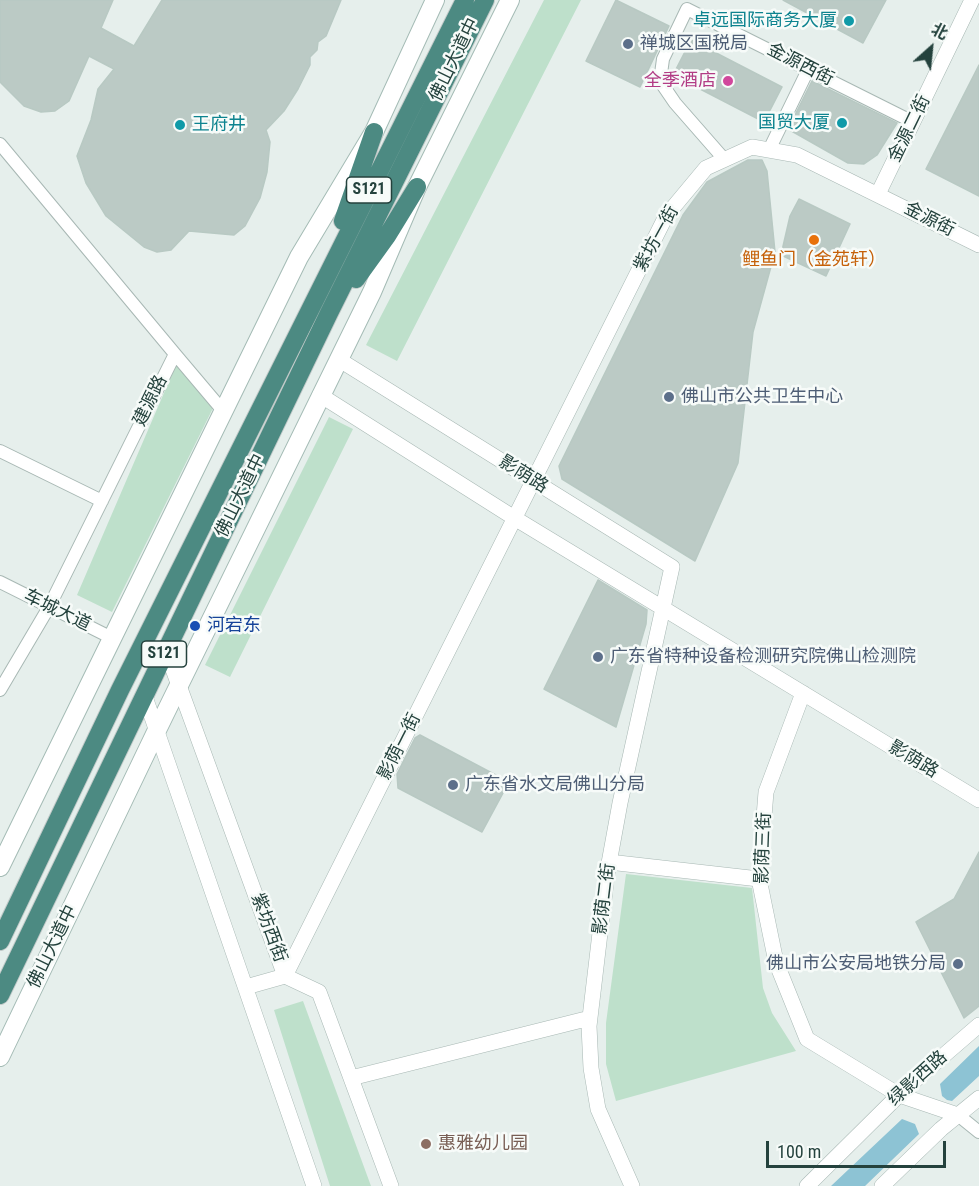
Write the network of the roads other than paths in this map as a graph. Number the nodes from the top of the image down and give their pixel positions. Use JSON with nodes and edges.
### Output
{"nodes":[{"id":1,"x":435,"y":0,"type":"edge"},
{"id":2,"x":465,"y":0,"type":"edge"},
{"id":3,"x":485,"y":0,"type":"edge"},
{"id":4,"x":510,"y":0,"type":"edge"},
{"id":5,"x":972,"y":0,"type":"edge"},
{"id":6,"x":808,"y":70,"type":"junction"},
{"id":7,"x":913,"y":122,"type":"junction"},
{"id":8,"x":374,"y":132,"type":"junction"},
{"id":9,"x":769,"y":150,"type":"junction"},
{"id":10,"x":2,"y":151,"type":"edge"},
{"id":11,"x":724,"y":159,"type":"junction"},
{"id":12,"x":417,"y":187,"type":"junction"},
{"id":13,"x":878,"y":194,"type":"junction"},
{"id":14,"x":979,"y":245,"type":"edge"},
{"id":15,"x":312,"y":302,"type":"junction"},
{"id":16,"x":329,"y":314,"type":"junction"},
{"id":17,"x":175,"y":354,"type":"junction"},
{"id":18,"x":338,"y":358,"type":"junction"},
{"id":19,"x":320,"y":395,"type":"junction"},
{"id":20,"x":224,"y":412,"type":"junction"},
{"id":21,"x":0,"y":451,"type":"edge"},
{"id":22,"x":534,"y":483,"type":"junction"},
{"id":23,"x":102,"y":501,"type":"junction"},
{"id":24,"x":516,"y":519,"type":"junction"},
{"id":25,"x":0,"y":582,"type":"edge"},
{"id":26,"x":49,"y":607,"type":"junction"},
{"id":27,"x":662,"y":608,"type":"junction"},
{"id":28,"x":114,"y":639,"type":"junction"},
{"id":29,"x":166,"y":650,"type":"junction"},
{"id":30,"x":179,"y":685,"type":"junction"},
{"id":31,"x":0,"y":690,"type":"edge"},
{"id":32,"x":803,"y":693,"type":"junction"},
{"id":33,"x":144,"y":694,"type":"junction"},
{"id":34,"x":157,"y":730,"type":"junction"},
{"id":35,"x":979,"y":800,"type":"edge"},
{"id":36,"x":609,"y":862,"type":"junction"},
{"id":37,"x":0,"y":867,"type":"edge"},
{"id":38,"x":759,"y":879,"type":"junction"},
{"id":39,"x":0,"y":941,"type":"edge"},
{"id":40,"x":285,"y":976,"type":"junction"},
{"id":41,"x":246,"y":987,"type":"junction"},
{"id":42,"x":0,"y":995,"type":"edge"},
{"id":43,"x":591,"y":1018,"type":"junction"},
{"id":44,"x":979,"y":1025,"type":"edge"},
{"id":45,"x":0,"y":1057,"type":"edge"},
{"id":46,"x":351,"y":1078,"type":"junction"},
{"id":47,"x":899,"y":1095,"type":"junction"},
{"id":48,"x":979,"y":1098,"type":"edge"},
{"id":49,"x":958,"y":1114,"type":"junction"},
{"id":50,"x":979,"y":1132,"type":"edge"},
{"id":51,"x":314,"y":1186,"type":"edge"},
{"id":52,"x":391,"y":1186,"type":"edge"},
{"id":53,"x":632,"y":1186,"type":"edge"},
{"id":54,"x":807,"y":1186,"type":"edge"},
{"id":55,"x":882,"y":1186,"type":"edge"}],
"edges":[{"from":1,"to":8,"type":"main road"},
{"from":2,"to":15,"type":"highway","name":"佛山大道中","number":"S121"},
{"from":3,"to":16,"type":"highway","name":"佛山大道中","number":"S121"},
{"from":4,"to":12,"type":"main road","name":"佛山大道中"},
{"from":5,"to":7,"type":"street","name":"金源二街"},
{"from":6,"to":7,"type":"street","name":"金源西街"},
{"from":6,"to":9,"type":"street"},
{"from":6,"to":11,"type":"street","name":"金源西街"},
{"from":7,"to":13,"type":"street","name":"金源二街"},
{"from":8,"to":15,"type":"highway"},
{"from":8,"to":20,"type":"main road"},
{"from":9,"to":11,"type":"street","name":"紫坊一街"},
{"from":9,"to":13,"type":"street","name":"紫坊一街"},
{"from":10,"to":17,"type":"street","name":"建源路"},
{"from":11,"to":22,"type":"street","name":"紫坊一街"},
{"from":12,"to":16,"type":"highway"},
{"from":12,"to":18,"type":"main road","name":"佛山大道中"},
{"from":13,"to":14,"type":"street","name":"金源街"},
{"from":15,"to":39,"type":"highway","name":"佛山大道中","number":"S121"},
{"from":16,"to":29,"type":"highway","name":"佛山大道中","number":"S121"},
{"from":17,"to":20,"type":"street"},
{"from":17,"to":23,"type":"street","name":"建源路"},
{"from":18,"to":19,"type":"main road","name":"佛山大道中"},
{"from":18,"to":22,"type":"street","name":"影荫路"},
{"from":19,"to":24,"type":"street","name":"影荫路"},
{"from":19,"to":30,"type":"main road","name":"佛山大道中"},
{"from":20,"to":28,"type":"main road"},
{"from":21,"to":23,"type":"street"},
{"from":22,"to":24,"type":"street","name":"紫坊一街"},
{"from":22,"to":27,"type":"street","name":"影荫路"},
{"from":23,"to":26,"type":"street","name":"建源路"},
{"from":24,"to":27,"type":"street","name":"影荫路"},
{"from":24,"to":40,"type":"street","name":"影荫一街"},
{"from":25,"to":26,"type":"street","name":"车城大道"},
{"from":26,"to":28,"type":"street","name":"车城大道"},
{"from":26,"to":31,"type":"street","name":"建源路"},
{"from":27,"to":32,"type":"street","name":"影荫路"},
{"from":27,"to":36,"type":"street","name":"影荫二街"},
{"from":28,"to":37,"type":"main road"},
{"from":29,"to":30,"type":"street","name":"紫坊西街"},
{"from":29,"to":33,"type":"highway","name":"佛山大道中","number":"S121"},
{"from":30,"to":34,"type":"main road","name":"佛山大道中"},
{"from":30,"to":40,"type":"street","name":"紫坊西街"},
{"from":32,"to":35,"type":"street","name":"影荫路"},
{"from":32,"to":38,"type":"street","name":"影荫三街"},
{"from":33,"to":34,"type":"street"},
{"from":33,"to":42,"type":"highway","name":"佛山大道中","number":"S121"},
{"from":34,"to":41,"type":"street"},
{"from":34,"to":45,"type":"main road","name":"佛山大道中"},
{"from":36,"to":38,"type":"street"},
{"from":36,"to":43,"type":"street","name":"影荫二街"},
{"from":38,"to":47,"type":"street","name":"影荫三街"},
{"from":40,"to":41,"type":"street"},
{"from":40,"to":46,"type":"street","name":"紫坊西街"},
{"from":41,"to":51,"type":"street"},
{"from":43,"to":46,"type":"street"},
{"from":43,"to":53,"type":"street","name":"影荫二街"},
{"from":44,"to":47,"type":"street","name":"绿影西路"},
{"from":46,"to":52,"type":"street","name":"紫坊西街"},
{"from":47,"to":49,"type":"street","name":"影荫三街"},
{"from":47,"to":54,"type":"street","name":"绿影西路"},
{"from":48,"to":49,"type":"street"},
{"from":49,"to":50,"type":"street"},
{"from":49,"to":55,"type":"street"}]}
